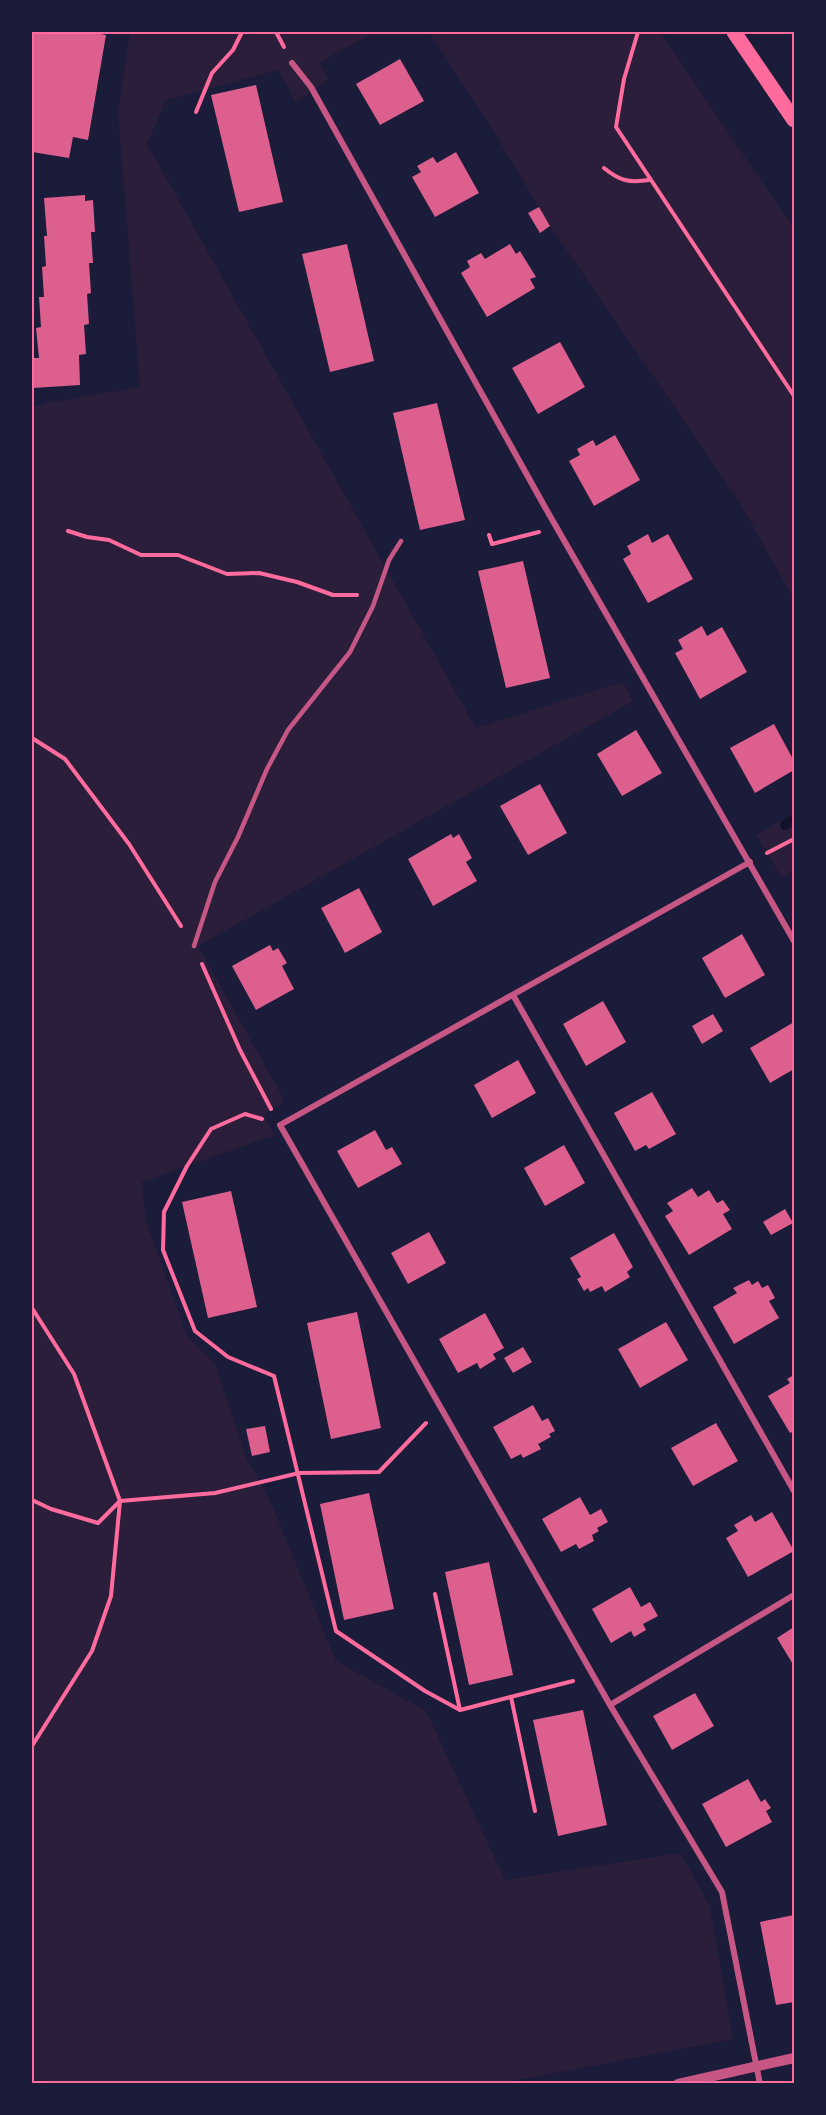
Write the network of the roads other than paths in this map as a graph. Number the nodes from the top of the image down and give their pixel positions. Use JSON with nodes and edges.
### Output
{"nodes":[{"id":1,"x":734,"y":32,"type":"edge"},
{"id":2,"x":292,"y":63,"type":"dead end"},
{"id":3,"x":795,"y":120,"type":"edge"},
{"id":4,"x":401,"y":541,"type":"dead end"},
{"id":5,"x":750,"y":862,"type":"junction"},
{"id":6,"x":795,"y":941,"type":"edge"},
{"id":7,"x":194,"y":946,"type":"road end"},
{"id":8,"x":513,"y":995,"type":"junction"},
{"id":9,"x":795,"y":1491,"type":"edge"},
{"id":10,"x":795,"y":1595,"type":"edge"},
{"id":11,"x":610,"y":1705,"type":"junction"},
{"id":12,"x":795,"y":2058,"type":"edge"},
{"id":13,"x":758,"y":2066,"type":"junction"},
{"id":14,"x":678,"y":2084,"type":"edge"},
{"id":15,"x":760,"y":2084,"type":"edge"}],
"edges":[{"from":1,"to":3,"type":"main road"},
{"from":2,"to":5,"type":"street"},
{"from":4,"to":7,"type":"lane"},
{"from":5,"to":6,"type":"street"},
{"from":5,"to":8,"type":"street"},
{"from":8,"to":9,"type":"street"},
{"from":8,"to":11,"type":"street"},
{"from":10,"to":11,"type":"street"},
{"from":11,"to":13,"type":"street"},
{"from":12,"to":13,"type":"street"},
{"from":13,"to":14,"type":"street"},
{"from":13,"to":15,"type":"street"}]}
